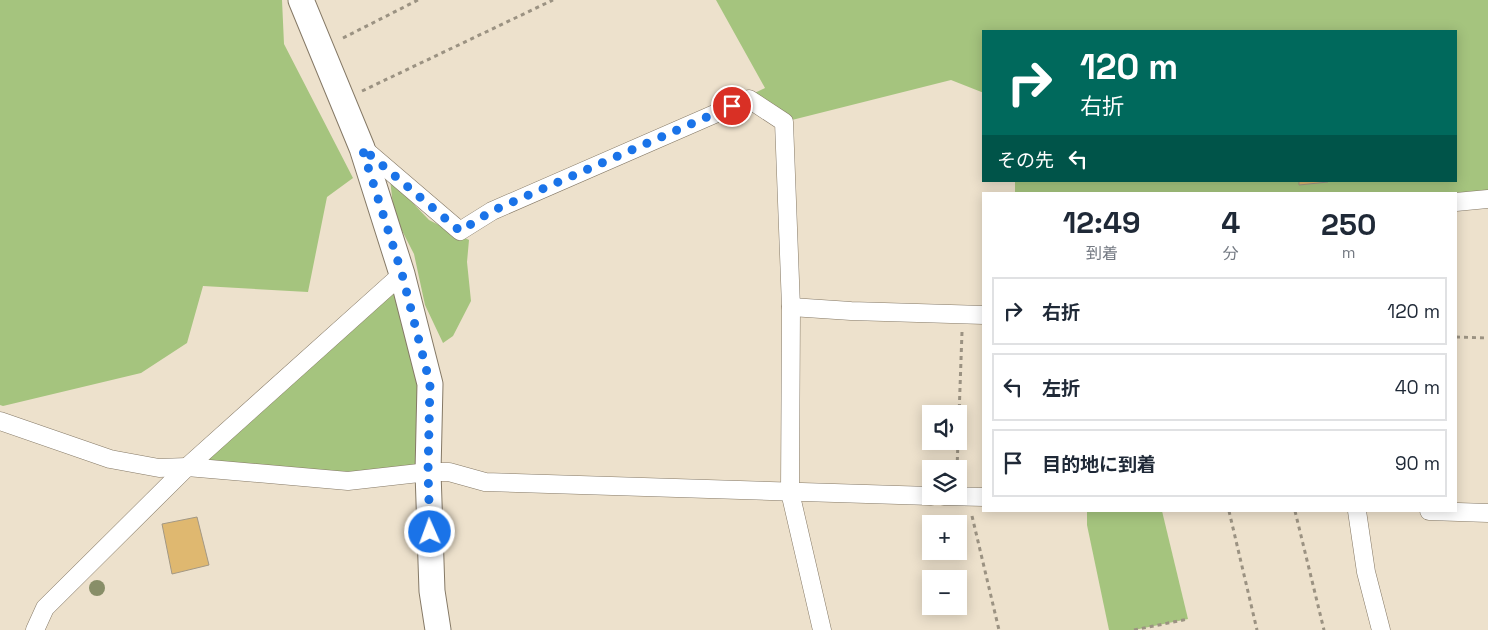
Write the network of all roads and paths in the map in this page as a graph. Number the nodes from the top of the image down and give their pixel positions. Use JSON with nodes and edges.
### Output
{"nodes":[{"id":1,"x":301,"y":0,"type":"edge"},
{"id":2,"x":418,"y":0,"type":"edge"},
{"id":3,"x":553,"y":0,"type":"edge"},
{"id":4,"x":338,"y":41,"type":"dead end"},
{"id":5,"x":358,"y":93,"type":"dead end"},
{"id":6,"x":362,"y":148,"type":"junction"},
{"id":7,"x":1488,"y":199,"type":"edge"},
{"id":8,"x":1457,"y":202,"type":"edge"},
{"id":9,"x":402,"y":274,"type":"junction"},
{"id":10,"x":792,"y":307,"type":"junction"},
{"id":11,"x":963,"y":314,"type":"junction"},
{"id":12,"x":982,"y":315,"type":"edge"},
{"id":13,"x":1457,"y":337,"type":"edge"},
{"id":14,"x":1488,"y":338,"type":"edge"},
{"id":15,"x":959,"y":405,"type":"edge"},
{"id":16,"x":0,"y":421,"type":"edge"},
{"id":17,"x":187,"y":467,"type":"junction"},
{"id":18,"x":428,"y":472,"type":"junction"},
{"id":19,"x":790,"y":492,"type":"junction"},
{"id":20,"x":922,"y":496,"type":"edge"},
{"id":21,"x":967,"y":497,"type":"edge"},
{"id":22,"x":982,"y":497,"type":"edge"},
{"id":23,"x":970,"y":509,"type":"dead end"},
{"id":24,"x":1229,"y":512,"type":"edge"},
{"id":25,"x":1295,"y":512,"type":"edge"},
{"id":26,"x":1356,"y":512,"type":"edge"},
{"id":27,"x":1457,"y":512,"type":"edge"},
{"id":28,"x":1488,"y":513,"type":"edge"},
{"id":29,"x":1188,"y":619,"type":"dead end"},
{"id":30,"x":35,"y":630,"type":"edge"},
{"id":31,"x":438,"y":630,"type":"edge"},
{"id":32,"x":822,"y":630,"type":"edge"},
{"id":33,"x":999,"y":630,"type":"edge"},
{"id":34,"x":1137,"y":630,"type":"edge"},
{"id":35,"x":1257,"y":630,"type":"edge"},
{"id":36,"x":1324,"y":630,"type":"edge"},
{"id":37,"x":1381,"y":630,"type":"edge"}],
"edges":[{"from":1,"to":6,"type":"street"},
{"from":2,"to":4,"type":"path"},
{"from":3,"to":5,"type":"path"},
{"from":6,"to":9,"type":"street"},
{"from":6,"to":10,"type":"street"},
{"from":7,"to":8,"type":"street"},
{"from":9,"to":17,"type":"street"},
{"from":9,"to":18,"type":"street"},
{"from":10,"to":11,"type":"street"},
{"from":10,"to":19,"type":"street"},
{"from":11,"to":12,"type":"street"},
{"from":11,"to":15,"type":"path"},
{"from":13,"to":14,"type":"path"},
{"from":16,"to":17,"type":"street"},
{"from":17,"to":18,"type":"street"},
{"from":17,"to":30,"type":"street"},
{"from":18,"to":19,"type":"street"},
{"from":18,"to":31,"type":"street"},
{"from":19,"to":20,"type":"street"},
{"from":19,"to":32,"type":"street"},
{"from":21,"to":22,"type":"street"},
{"from":23,"to":33,"type":"path"},
{"from":24,"to":35,"type":"path"},
{"from":25,"to":36,"type":"path"},
{"from":26,"to":37,"type":"street"},
{"from":27,"to":28,"type":"street"},
{"from":29,"to":34,"type":"path"}]}
